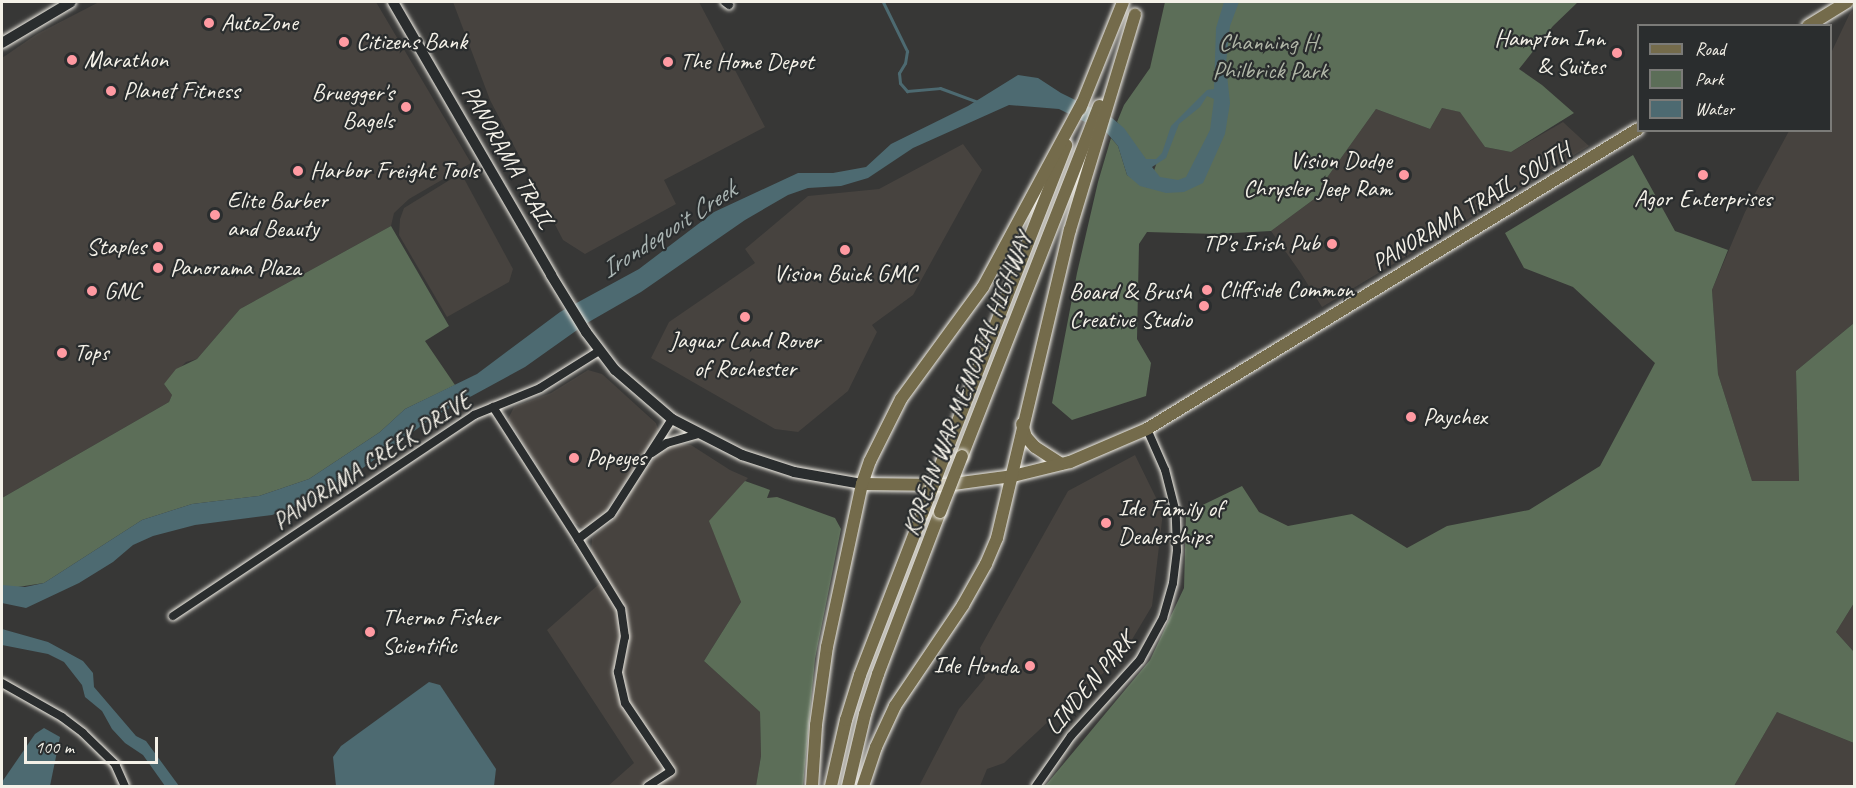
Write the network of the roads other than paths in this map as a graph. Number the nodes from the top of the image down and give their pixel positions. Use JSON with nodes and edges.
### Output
{"nodes":[{"id":1,"x":71,"y":2,"type":"edge"},
{"id":2,"x":393,"y":2,"type":"edge"},
{"id":3,"x":1123,"y":2,"type":"edge"},
{"id":4,"x":1140,"y":2,"type":"edge"},
{"id":5,"x":1847,"y":2,"type":"edge"},
{"id":6,"x":1811,"y":24,"type":"edge"},
{"id":7,"x":2,"y":43,"type":"edge"},
{"id":8,"x":1637,"y":130,"type":"edge"},
{"id":9,"x":1064,"y":140,"type":"junction"},
{"id":10,"x":1088,"y":149,"type":"junction"},
{"id":11,"x":586,"y":333,"type":"joint"},
{"id":12,"x":599,"y":351,"type":"junction"},
{"id":13,"x":494,"y":407,"type":"junction"},
{"id":14,"x":672,"y":419,"type":"junction"},
{"id":15,"x":1022,"y":424,"type":"junction"},
{"id":16,"x":1147,"y":429,"type":"junction"},
{"id":17,"x":699,"y":434,"type":"junction"},
{"id":18,"x":648,"y":456,"type":"junction"},
{"id":19,"x":1061,"y":464,"type":"junction"},
{"id":20,"x":1012,"y":476,"type":"junction"},
{"id":21,"x":862,"y":484,"type":"junction"},
{"id":22,"x":578,"y":539,"type":"junction"},
{"id":23,"x":173,"y":616,"type":"dead end"},
{"id":24,"x":2,"y":683,"type":"edge"},
{"id":25,"x":125,"y":786,"type":"edge"},
{"id":26,"x":648,"y":786,"type":"edge"},
{"id":27,"x":812,"y":786,"type":"edge"},
{"id":28,"x":831,"y":786,"type":"edge"},
{"id":29,"x":848,"y":786,"type":"edge"},
{"id":30,"x":863,"y":786,"type":"edge"},
{"id":31,"x":1036,"y":786,"type":"edge"}],
"edges":[{"from":1,"to":7,"type":"main road"},
{"from":2,"to":11,"type":"main road","name":"PANORAMA TRAIL"},
{"from":3,"to":9,"type":"main road"},
{"from":4,"to":10,"type":"main road"},
{"from":5,"to":6,"type":"main road"},
{"from":8,"to":16,"type":"main road","name":"PANORAMA TRAIL SOUTH"},
{"from":9,"to":21,"type":"main road"},
{"from":9,"to":28,"type":"main road","name":"KOREAN WAR MEMORIAL HIGHWAY","bridge":true},
{"from":10,"to":15,"type":"main road"},
{"from":10,"to":29,"type":"main road","name":"KOREAN WAR MEMORIAL HIGHWAY","bridge":true},
{"from":11,"to":12,"type":"main road","name":"PANORAMA TRAIL SOUTH"},
{"from":12,"to":13,"type":"street","name":"PANORAMA CREEK DRIVE"},
{"from":12,"to":14,"type":"main road","name":"PANORAMA TRAIL SOUTH"},
{"from":13,"to":22,"type":"street"},
{"from":13,"to":23,"type":"street","name":"PANORAMA CREEK DRIVE"},
{"from":14,"to":17,"type":"main road","name":"PANORAMA TRAIL SOUTH"},
{"from":14,"to":18,"type":"street"},
{"from":15,"to":19,"type":"main road"},
{"from":15,"to":20,"type":"main road"},
{"from":16,"to":19,"type":"main road","name":"PANORAMA TRAIL SOUTH"},
{"from":16,"to":31,"type":"street","name":"LINDEN PARK"},
{"from":17,"to":18,"type":"street"},
{"from":17,"to":21,"type":"main road","name":"PANORAMA TRAIL SOUTH"},
{"from":18,"to":22,"type":"street"},
{"from":19,"to":20,"type":"main road","name":"PANORAMA TRAIL SOUTH"},
{"from":20,"to":21,"type":"main road","name":"PANORAMA TRAIL SOUTH"},
{"from":20,"to":30,"type":"main road"},
{"from":21,"to":27,"type":"main road"},
{"from":22,"to":26,"type":"street"},
{"from":24,"to":25,"type":"street"}]}
